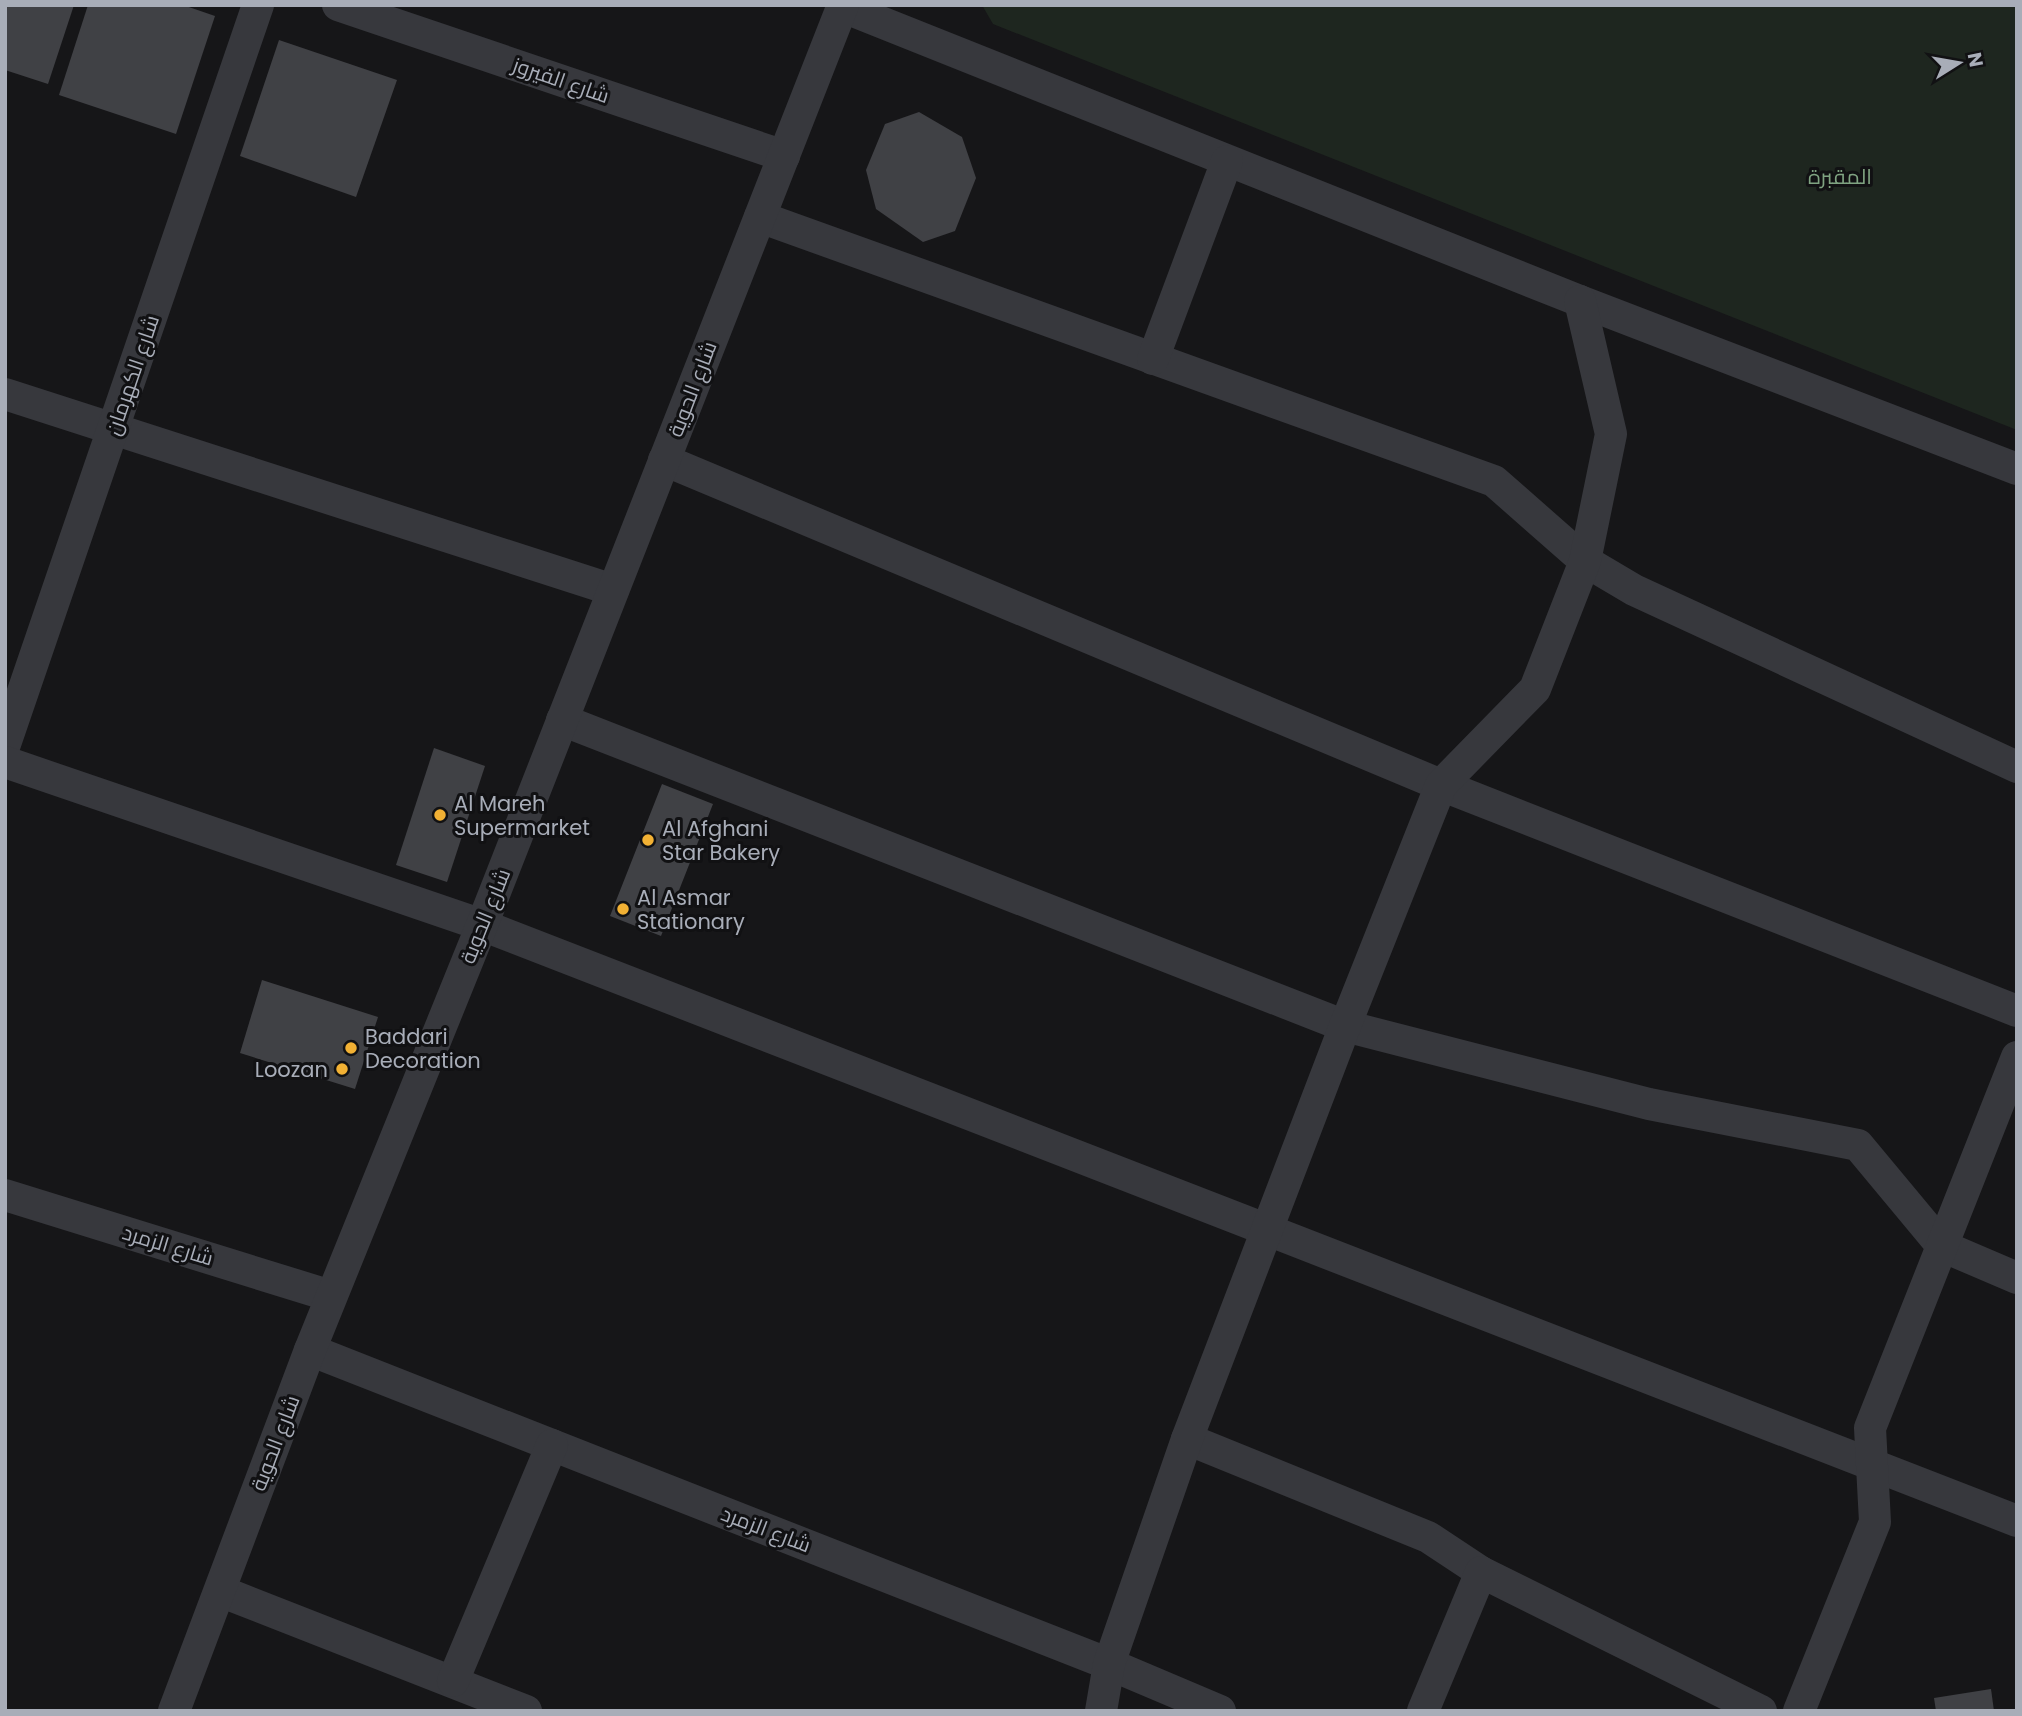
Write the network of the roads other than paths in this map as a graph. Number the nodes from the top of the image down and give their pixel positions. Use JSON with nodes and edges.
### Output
{"nodes":[{"id":1,"x":258,"y":5,"type":"edge"},
{"id":2,"x":338,"y":5,"type":"edge"},
{"id":3,"x":843,"y":6,"type":"edge"},
{"id":4,"x":784,"y":156,"type":"junction"},
{"id":5,"x":1227,"y":160,"type":"junction"},
{"id":6,"x":760,"y":217,"type":"junction"},
{"id":7,"x":1580,"y":301,"type":"junction"},
{"id":8,"x":1153,"y":359,"type":"junction"},
{"id":9,"x":5,"y":394,"type":"edge"},
{"id":10,"x":113,"y":427,"type":"junction"},
{"id":11,"x":664,"y":460,"type":"junction"},
{"id":12,"x":2017,"y":469,"type":"edge"},
{"id":13,"x":1585,"y":561,"type":"junction"},
{"id":14,"x":613,"y":590,"type":"junction"},
{"id":15,"x":562,"y":720,"type":"junction"},
{"id":16,"x":5,"y":744,"type":"edge"},
{"id":17,"x":5,"y":762,"type":"edge"},
{"id":18,"x":2017,"y":767,"type":"edge"},
{"id":19,"x":1441,"y":785,"type":"junction"},
{"id":20,"x":482,"y":925,"type":"junction"},
{"id":21,"x":2017,"y":1011,"type":"edge"},
{"id":22,"x":1345,"y":1026,"type":"junction"},
{"id":23,"x":2017,"y":1057,"type":"edge"},
{"id":24,"x":5,"y":1195,"type":"edge"},
{"id":25,"x":1266,"y":1229,"type":"junction"},
{"id":26,"x":1942,"y":1246,"type":"junction"},
{"id":27,"x":2017,"y":1278,"type":"edge"},
{"id":28,"x":331,"y":1296,"type":"junction"},
{"id":29,"x":310,"y":1350,"type":"junction"},
{"id":30,"x":1186,"y":1439,"type":"junction"},
{"id":31,"x":552,"y":1445,"type":"junction"},
{"id":32,"x":1872,"y":1465,"type":"junction"},
{"id":33,"x":2017,"y":1521,"type":"edge"},
{"id":34,"x":1481,"y":1572,"type":"junction"},
{"id":35,"x":220,"y":1591,"type":"junction"},
{"id":36,"x":1109,"y":1664,"type":"junction"},
{"id":37,"x":453,"y":1681,"type":"junction"},
{"id":38,"x":174,"y":1711,"type":"edge"},
{"id":39,"x":526,"y":1711,"type":"edge"},
{"id":40,"x":1101,"y":1711,"type":"edge"},
{"id":41,"x":1220,"y":1711,"type":"edge"},
{"id":42,"x":1423,"y":1711,"type":"edge"},
{"id":43,"x":1761,"y":1711,"type":"edge"},
{"id":44,"x":1799,"y":1711,"type":"edge"}],
"edges":[{"from":1,"to":10,"type":"street","name":"شارع الكهرمان"},
{"from":2,"to":4,"type":"street","name":"شارع الفيروز"},
{"from":3,"to":4,"type":"street","name":"شارع الحوية"},
{"from":3,"to":5,"type":"street"},
{"from":4,"to":6,"type":"street","name":"شارع الحوية"},
{"from":5,"to":7,"type":"street"},
{"from":5,"to":8,"type":"street"},
{"from":6,"to":8,"type":"street"},
{"from":6,"to":11,"type":"street","name":"شارع الحوية"},
{"from":7,"to":12,"type":"street"},
{"from":7,"to":13,"type":"street"},
{"from":8,"to":13,"type":"street"},
{"from":9,"to":10,"type":"street"},
{"from":10,"to":14,"type":"street"},
{"from":10,"to":16,"type":"street","name":"شارع الكهرمان"},
{"from":11,"to":14,"type":"street","name":"شارع الحوية"},
{"from":11,"to":19,"type":"street"},
{"from":13,"to":18,"type":"street"},
{"from":13,"to":19,"type":"street"},
{"from":14,"to":15,"type":"street","name":"شارع الحوية"},
{"from":15,"to":20,"type":"street","name":"شارع الحوية"},
{"from":15,"to":22,"type":"street"},
{"from":17,"to":20,"type":"street"},
{"from":19,"to":21,"type":"street"},
{"from":19,"to":22,"type":"street"},
{"from":20,"to":25,"type":"street"},
{"from":20,"to":28,"type":"street","name":"شارع الحوية"},
{"from":22,"to":25,"type":"street"},
{"from":22,"to":26,"type":"street"},
{"from":23,"to":26,"type":"street"},
{"from":24,"to":28,"type":"street","name":"شارع الزمرد"},
{"from":25,"to":30,"type":"street"},
{"from":25,"to":32,"type":"street"},
{"from":26,"to":27,"type":"street"},
{"from":26,"to":32,"type":"street"},
{"from":28,"to":29,"type":"street","name":"شارع الحوية"},
{"from":29,"to":31,"type":"street","name":"شارع الزمرد"},
{"from":29,"to":35,"type":"street","name":"شارع الحوية"},
{"from":30,"to":34,"type":"street"},
{"from":30,"to":36,"type":"street"},
{"from":31,"to":36,"type":"street","name":"شارع الزمرد"},
{"from":31,"to":37,"type":"street"},
{"from":32,"to":33,"type":"street"},
{"from":32,"to":44,"type":"street"},
{"from":34,"to":42,"type":"street"},
{"from":34,"to":43,"type":"street"},
{"from":35,"to":37,"type":"street"},
{"from":35,"to":38,"type":"street","name":"شارع الحوية"},
{"from":36,"to":40,"type":"street"},
{"from":36,"to":41,"type":"street","name":"شارع الزمرد"},
{"from":37,"to":39,"type":"street"}]}
